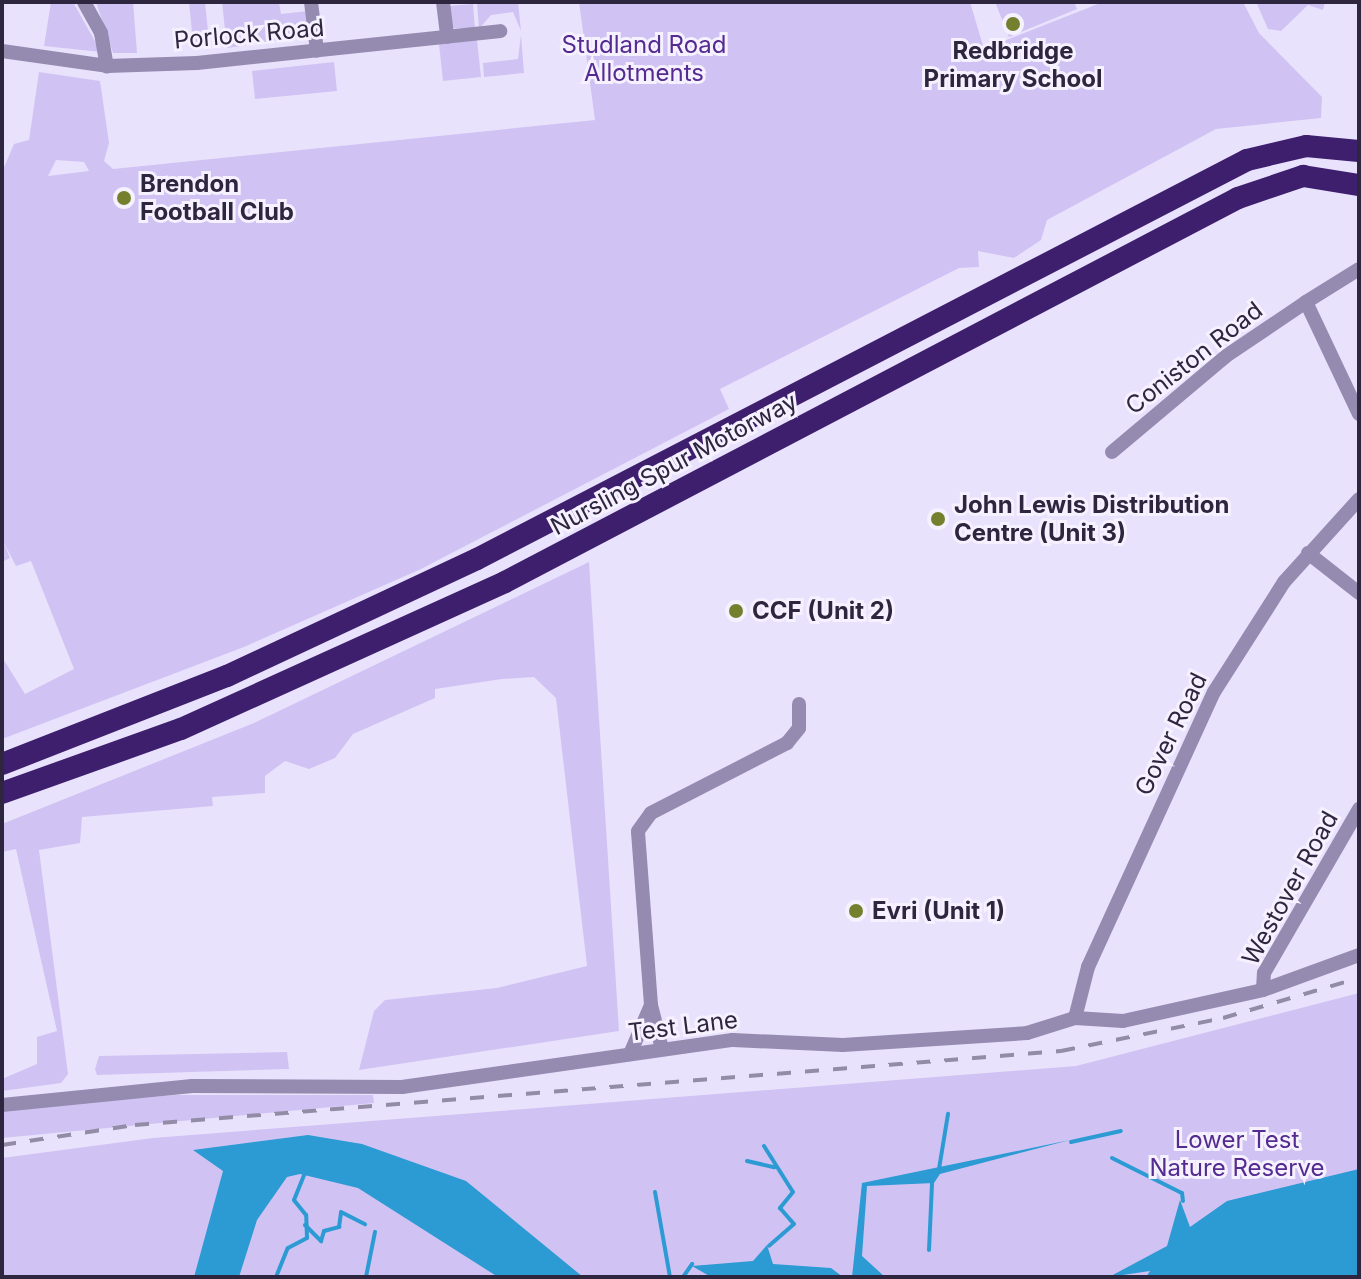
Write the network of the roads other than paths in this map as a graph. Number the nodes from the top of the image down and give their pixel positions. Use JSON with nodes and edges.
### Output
{"nodes":[{"id":1,"x":84,"y":2,"type":"edge"},
{"id":2,"x":311,"y":2,"type":"edge"},
{"id":3,"x":443,"y":2,"type":"edge"},
{"id":4,"x":500,"y":31,"type":"dead end"},
{"id":5,"x":447,"y":37,"type":"junction"},
{"id":6,"x":2,"y":51,"type":"edge"},
{"id":7,"x":317,"y":51,"type":"junction"},
{"id":8,"x":107,"y":66,"type":"junction"},
{"id":9,"x":1359,"y":141,"type":"edge"},
{"id":10,"x":1306,"y":146,"type":"junction"},
{"id":11,"x":1359,"y":151,"type":"edge"},
{"id":12,"x":1359,"y":185,"type":"edge"},
{"id":13,"x":1359,"y":269,"type":"edge"},
{"id":14,"x":1306,"y":302,"type":"junction"},
{"id":15,"x":1359,"y":414,"type":"edge"},
{"id":16,"x":1112,"y":452,"type":"dead end"},
{"id":17,"x":1359,"y":499,"type":"edge"},
{"id":18,"x":1308,"y":553,"type":"junction"},
{"id":19,"x":1359,"y":593,"type":"edge"},
{"id":20,"x":799,"y":704,"type":"dead end"},
{"id":21,"x":66,"y":740,"type":"junction"},
{"id":22,"x":2,"y":757,"type":"edge"},
{"id":23,"x":2,"y":764,"type":"edge"},
{"id":24,"x":73,"y":770,"type":"junction"},
{"id":25,"x":2,"y":793,"type":"edge"},
{"id":26,"x":2,"y":802,"type":"edge"},
{"id":27,"x":1359,"y":809,"type":"edge"},
{"id":28,"x":1359,"y":955,"type":"edge"},
{"id":29,"x":1263,"y":990,"type":"junction"},
{"id":30,"x":651,"y":1005,"type":"junction"},
{"id":31,"x":1075,"y":1018,"type":"junction"},
{"id":32,"x":662,"y":1049,"type":"junction"},
{"id":33,"x":630,"y":1054,"type":"junction"},
{"id":34,"x":2,"y":1105,"type":"edge"}],
"edges":[{"from":1,"to":8,"type":"street"},
{"from":2,"to":7,"type":"street"},
{"from":3,"to":5,"type":"street"},
{"from":4,"to":5,"type":"street","name":"Porlock Road"},
{"from":5,"to":7,"type":"street","name":"Porlock Road"},
{"from":6,"to":8,"type":"street","name":"Porlock Road"},
{"from":7,"to":8,"type":"street","name":"Porlock Road"},
{"from":9,"to":10,"type":"highway"},
{"from":10,"to":11,"type":"highway","name":"Nursling Spur Motorway"},
{"from":10,"to":21,"type":"highway","name":"Nursling Spur Motorway"},
{"from":12,"to":24,"type":"highway","name":"Nursling Spur Motorway"},
{"from":13,"to":14,"type":"street","name":"Coniston Road"},
{"from":14,"to":15,"type":"street"},
{"from":14,"to":16,"type":"street","name":"Coniston Road"},
{"from":17,"to":18,"type":"street","name":"Gover Road"},
{"from":18,"to":19,"type":"street"},
{"from":18,"to":31,"type":"street","name":"Gover Road"},
{"from":20,"to":30,"type":"street"},
{"from":21,"to":22,"type":"highway"},
{"from":21,"to":23,"type":"highway","name":"Nursling Spur Motorway"},
{"from":24,"to":25,"type":"highway","name":"Nursling Spur Motorway"},
{"from":24,"to":26,"type":"highway"},
{"from":27,"to":29,"type":"street","name":"Westover Road"},
{"from":28,"to":29,"type":"street","name":"Test Lane"},
{"from":29,"to":31,"type":"street","name":"Test Lane"},
{"from":30,"to":32,"type":"street"},
{"from":30,"to":33,"type":"street"},
{"from":31,"to":32,"type":"street","name":"Test Lane"},
{"from":32,"to":33,"type":"street","name":"Test Lane"},
{"from":33,"to":34,"type":"street","name":"Test Lane"}]}
